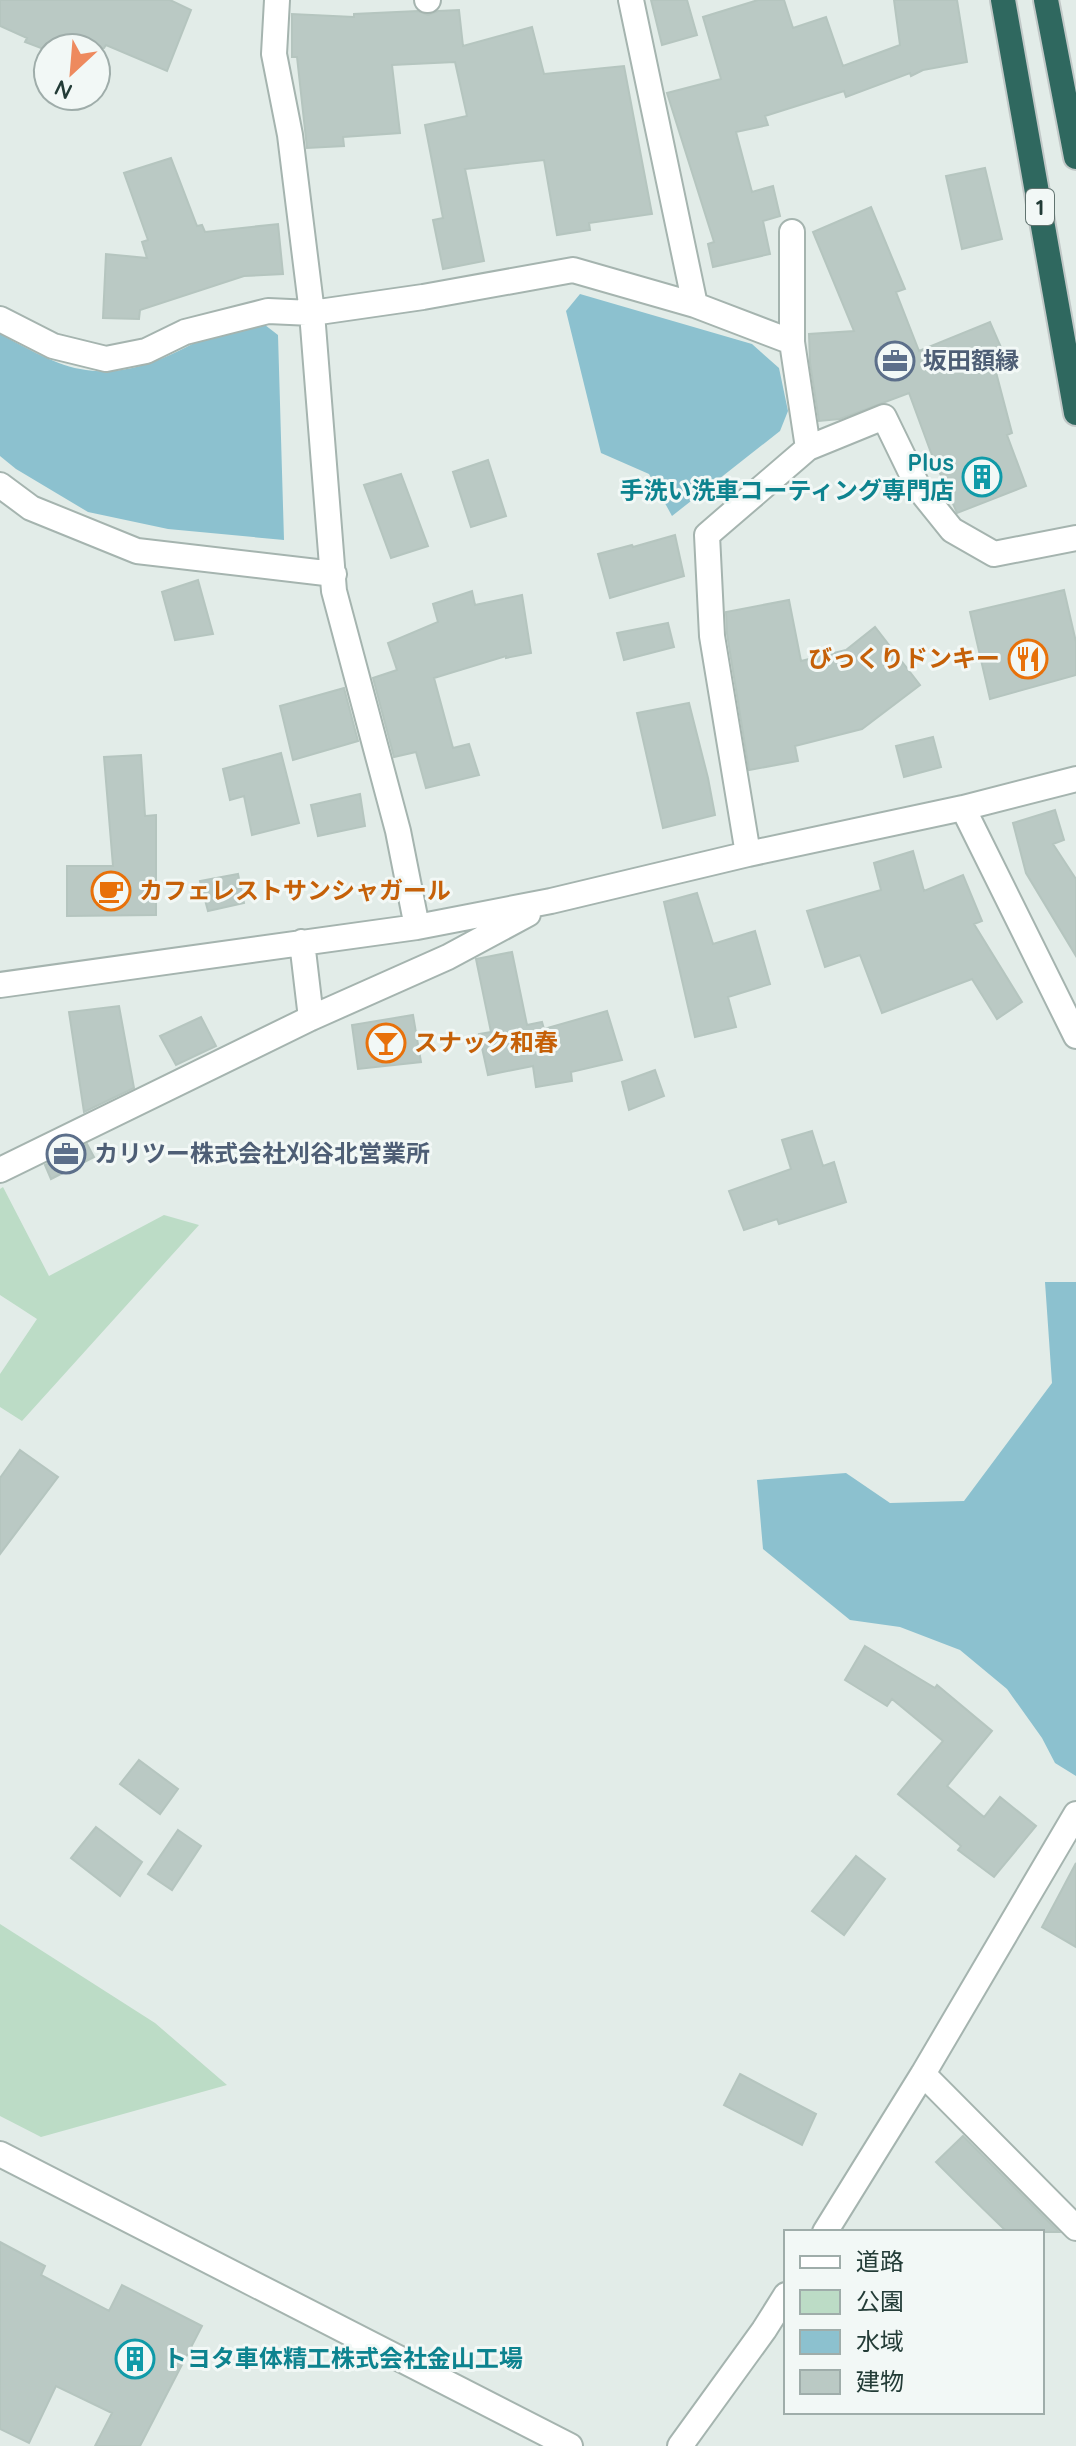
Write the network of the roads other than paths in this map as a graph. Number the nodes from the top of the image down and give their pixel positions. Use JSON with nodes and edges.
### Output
{"nodes":[{"id":1,"x":277,"y":0,"type":"edge"},
{"id":2,"x":631,"y":0,"type":"edge"},
{"id":3,"x":1003,"y":0,"type":"edge"},
{"id":4,"x":1046,"y":0,"type":"edge"},
{"id":5,"x":1076,"y":157,"type":"edge"},
{"id":6,"x":792,"y":232,"type":"dead end"},
{"id":7,"x":695,"y":305,"type":"junction"},
{"id":8,"x":312,"y":313,"type":"junction"},
{"id":9,"x":0,"y":319,"type":"edge"},
{"id":10,"x":792,"y":342,"type":"junction"},
{"id":11,"x":1076,"y":413,"type":"edge"},
{"id":12,"x":808,"y":448,"type":"junction"},
{"id":13,"x":0,"y":485,"type":"edge"},
{"id":14,"x":1076,"y":538,"type":"edge"},
{"id":15,"x":334,"y":574,"type":"junction"},
{"id":16,"x":1076,"y":779,"type":"edge"},
{"id":17,"x":963,"y":808,"type":"junction"},
{"id":18,"x":748,"y":854,"type":"junction"},
{"id":19,"x":551,"y":901,"type":"junction"},
{"id":20,"x":417,"y":927,"type":"junction"},
{"id":21,"x":302,"y":942,"type":"junction"},
{"id":22,"x":0,"y":985,"type":"edge"},
{"id":23,"x":311,"y":1018,"type":"junction"},
{"id":24,"x":1076,"y":1036,"type":"edge"},
{"id":25,"x":0,"y":1170,"type":"edge"},
{"id":26,"x":1076,"y":1814,"type":"edge"},
{"id":27,"x":923,"y":2074,"type":"junction"},
{"id":28,"x":0,"y":2154,"type":"edge"},
{"id":29,"x":1076,"y":2228,"type":"edge"},
{"id":30,"x":826,"y":2230,"type":"edge"},
{"id":31,"x":784,"y":2298,"type":"edge"},
{"id":32,"x":570,"y":2446,"type":"edge"},
{"id":33,"x":680,"y":2446,"type":"edge"}],
"edges":[{"from":1,"to":8,"type":"street"},
{"from":2,"to":7,"type":"street"},
{"from":3,"to":11,"type":"highway","number":"1"},
{"from":4,"to":5,"type":"highway"},
{"from":6,"to":10,"type":"street"},
{"from":7,"to":8,"type":"street"},
{"from":7,"to":10,"type":"street"},
{"from":8,"to":9,"type":"street"},
{"from":8,"to":15,"type":"street"},
{"from":10,"to":12,"type":"street"},
{"from":12,"to":14,"type":"street"},
{"from":12,"to":18,"type":"street"},
{"from":13,"to":15,"type":"street"},
{"from":15,"to":20,"type":"street"},
{"from":16,"to":17,"type":"street"},
{"from":17,"to":18,"type":"street"},
{"from":17,"to":24,"type":"street"},
{"from":18,"to":19,"type":"street"},
{"from":19,"to":20,"type":"street"},
{"from":19,"to":23,"type":"street"},
{"from":20,"to":21,"type":"street"},
{"from":21,"to":22,"type":"street"},
{"from":21,"to":23,"type":"street"},
{"from":23,"to":25,"type":"street"},
{"from":26,"to":27,"type":"street"},
{"from":27,"to":29,"type":"street"},
{"from":27,"to":30,"type":"street"},
{"from":28,"to":32,"type":"street"},
{"from":31,"to":33,"type":"street"}]}
